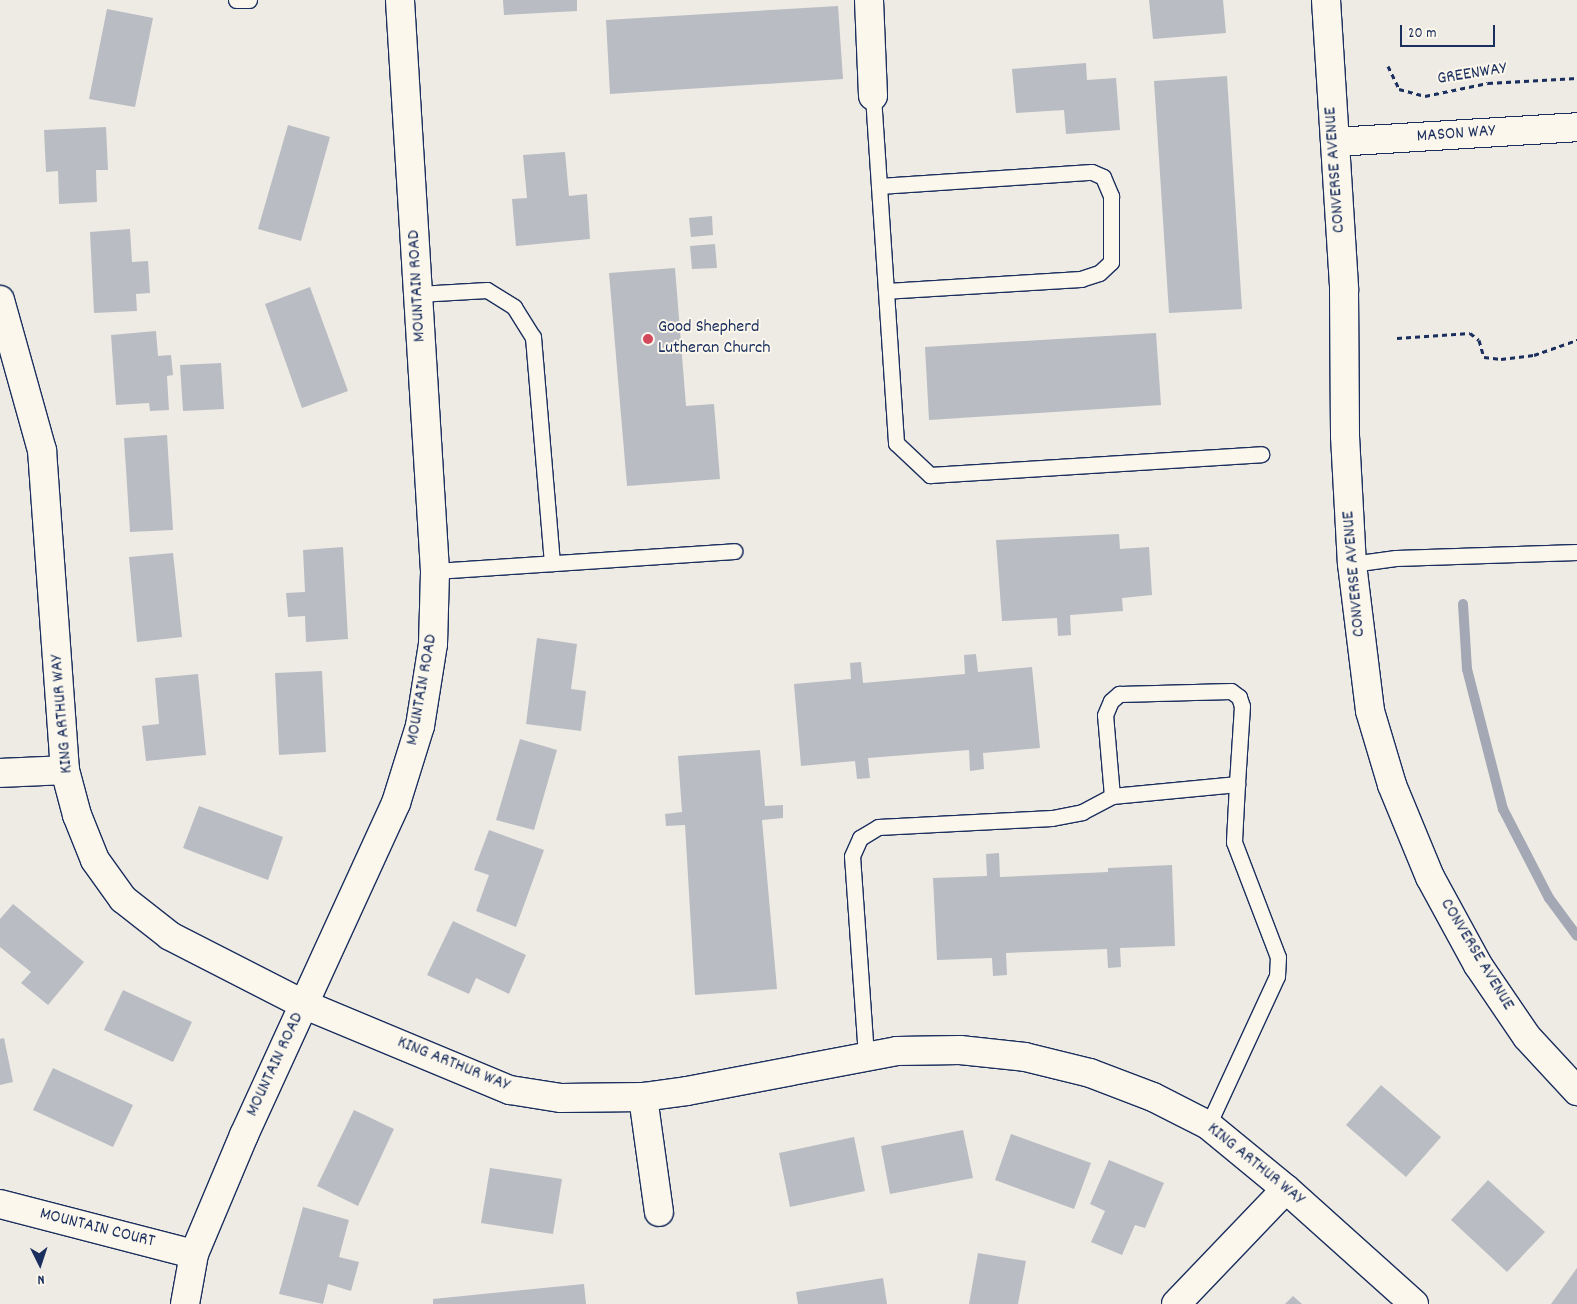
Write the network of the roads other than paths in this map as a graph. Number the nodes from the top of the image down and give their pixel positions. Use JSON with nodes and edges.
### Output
{"nodes":[{"id":1,"x":236,"y":0,"type":"edge"},
{"id":2,"x":249,"y":0,"type":"edge"},
{"id":3,"x":400,"y":0,"type":"edge"},
{"id":4,"x":869,"y":0,"type":"edge"},
{"id":5,"x":1326,"y":0,"type":"edge"},
{"id":6,"x":873,"y":96,"type":"joint"},
{"id":7,"x":1577,"y":127,"type":"edge"},
{"id":8,"x":1335,"y":142,"type":"junction"},
{"id":9,"x":879,"y":186,"type":"junction"},
{"id":10,"x":886,"y":292,"type":"junction"},
{"id":11,"x":418,"y":294,"type":"junction"},
{"id":12,"x":0,"y":300,"type":"edge"},
{"id":13,"x":1261,"y":454,"type":"dead end"},
{"id":14,"x":734,"y":551,"type":"dead end"},
{"id":15,"x":1577,"y":552,"type":"edge"},
{"id":16,"x":552,"y":564,"type":"junction"},
{"id":17,"x":1352,"y":564,"type":"junction"},
{"id":18,"x":435,"y":571,"type":"junction"},
{"id":19,"x":65,"y":770,"type":"junction"},
{"id":20,"x":0,"y":773,"type":"edge"},
{"id":21,"x":1237,"y":784,"type":"junction"},
{"id":22,"x":1112,"y":796,"type":"junction"},
{"id":23,"x":303,"y":1004,"type":"junction"},
{"id":24,"x":866,"y":1056,"type":"junction"},
{"id":25,"x":1577,"y":1091,"type":"edge"},
{"id":26,"x":643,"y":1097,"type":"junction"},
{"id":27,"x":1208,"y":1125,"type":"junction"},
{"id":28,"x":1286,"y":1189,"type":"junction"},
{"id":29,"x":0,"y":1204,"type":"edge"},
{"id":30,"x":659,"y":1212,"type":"dead end"},
{"id":31,"x":194,"y":1254,"type":"junction"},
{"id":32,"x":184,"y":1304,"type":"edge"},
{"id":33,"x":1176,"y":1304,"type":"edge"},
{"id":34,"x":1414,"y":1304,"type":"edge"}],
"edges":[{"from":1,"to":2,"type":"lane"},
{"from":3,"to":11,"type":"street","name":"MOUNTAIN ROAD"},
{"from":4,"to":6,"type":"street"},
{"from":5,"to":8,"type":"street","name":"CONVERSE AVENUE"},
{"from":6,"to":9,"type":"lane"},
{"from":7,"to":8,"type":"street","name":"MASON WAY"},
{"from":8,"to":17,"type":"street","name":"CONVERSE AVENUE"},
{"from":9,"to":10,"type":"lane"},
{"from":9,"to":10,"type":"lane"},
{"from":10,"to":13,"type":"lane"},
{"from":11,"to":16,"type":"lane"},
{"from":11,"to":18,"type":"street","name":"MOUNTAIN ROAD"},
{"from":12,"to":19,"type":"street","name":"KING ARTHUR WAY"},
{"from":14,"to":16,"type":"lane"},
{"from":15,"to":17,"type":"lane"},
{"from":16,"to":18,"type":"lane"},
{"from":17,"to":25,"type":"street","name":"CONVERSE AVENUE"},
{"from":18,"to":23,"type":"street","name":"MOUNTAIN ROAD"},
{"from":19,"to":20,"type":"street"},
{"from":19,"to":23,"type":"street","name":"KING ARTHUR WAY"},
{"from":21,"to":22,"type":"lane"},
{"from":21,"to":22,"type":"lane"},
{"from":21,"to":27,"type":"lane"},
{"from":22,"to":24,"type":"lane"},
{"from":23,"to":26,"type":"street","name":"KING ARTHUR WAY"},
{"from":23,"to":31,"type":"street","name":"MOUNTAIN ROAD"},
{"from":24,"to":26,"type":"street","name":"KING ARTHUR WAY"},
{"from":24,"to":27,"type":"street","name":"KING ARTHUR WAY"},
{"from":26,"to":30,"type":"street"},
{"from":27,"to":28,"type":"street","name":"KING ARTHUR WAY"},
{"from":28,"to":33,"type":"street"},
{"from":28,"to":34,"type":"street","name":"KING ARTHUR WAY"},
{"from":29,"to":31,"type":"street","name":"MOUNTAIN COURT"},
{"from":31,"to":32,"type":"street","name":"MOUNTAIN ROAD"}]}
